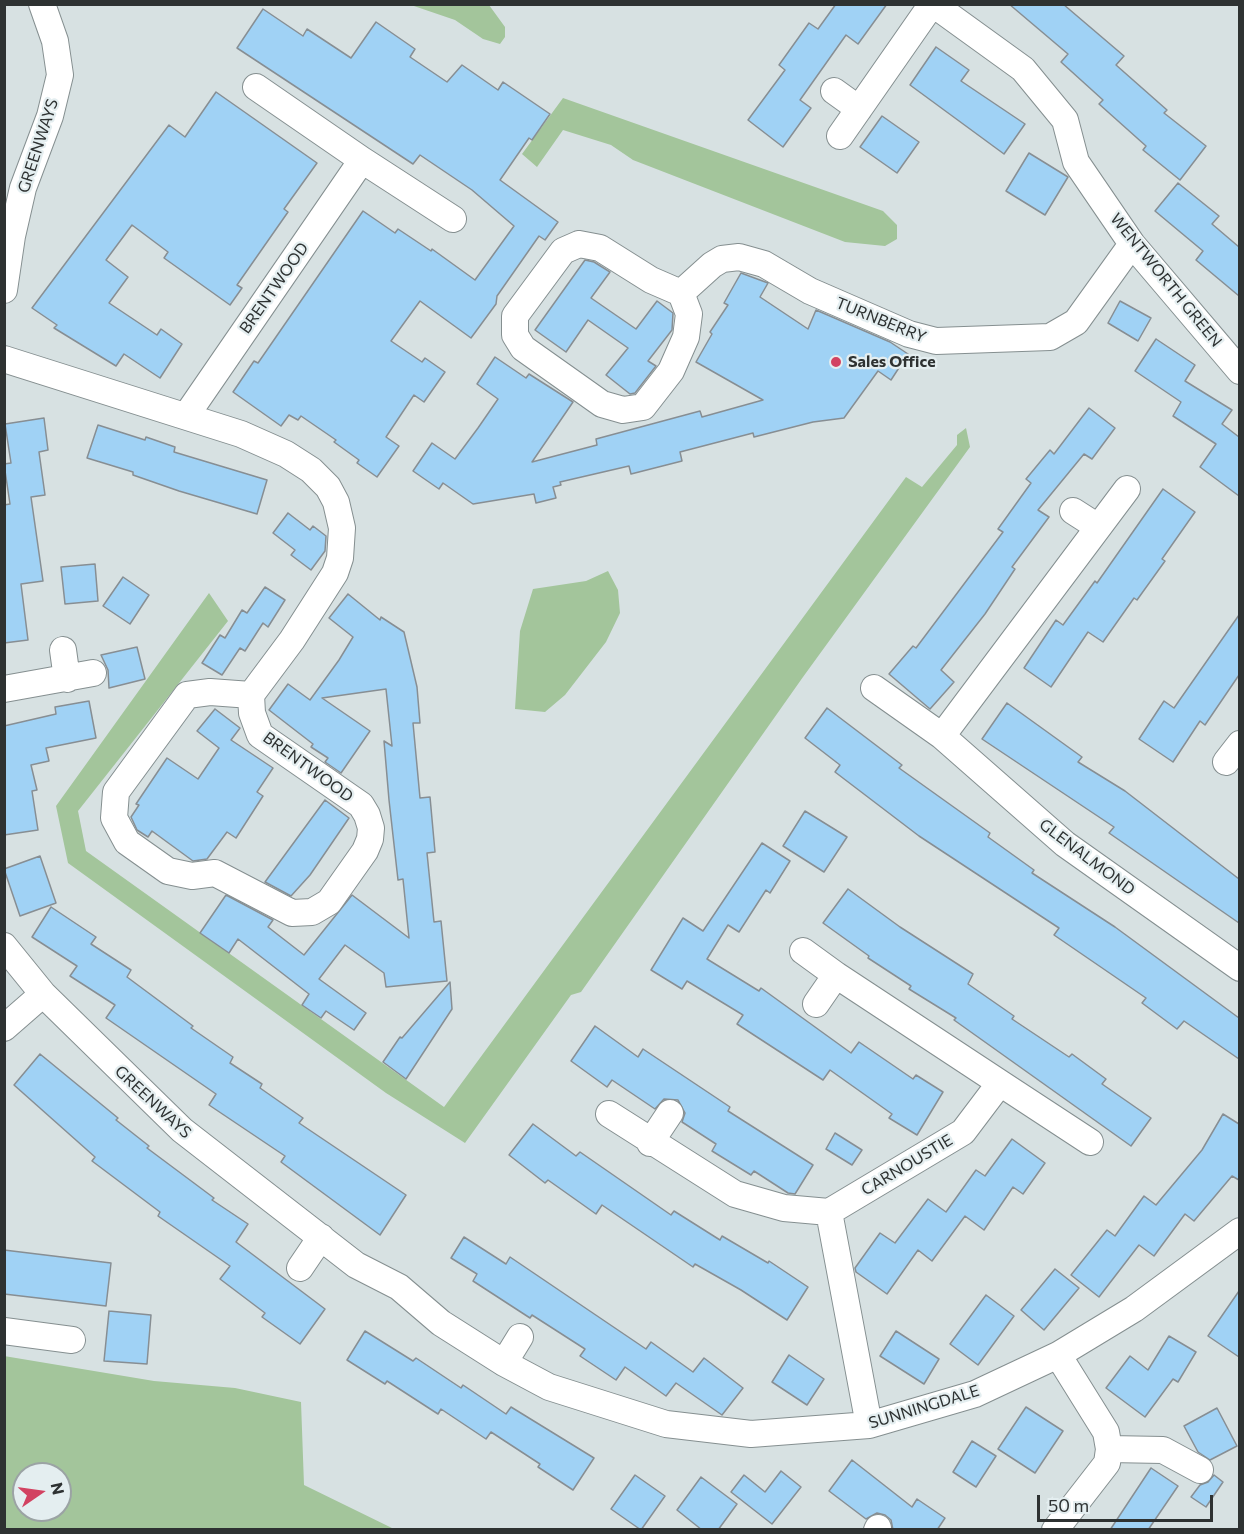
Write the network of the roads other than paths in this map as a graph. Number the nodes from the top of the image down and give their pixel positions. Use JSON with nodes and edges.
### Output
{"nodes":[{"id":1,"x":42,"y":4,"type":"edge"},
{"id":2,"x":933,"y":4,"type":"edge"},
{"id":3,"x":256,"y":87,"type":"dead end"},
{"id":4,"x":834,"y":91,"type":"dead end"},
{"id":5,"x":859,"y":109,"type":"junction"},
{"id":6,"x":840,"y":136,"type":"dead end"},
{"id":7,"x":362,"y":160,"type":"junction"},
{"id":8,"x":453,"y":219,"type":"dead end"},
{"id":9,"x":1132,"y":244,"type":"junction"},
{"id":10,"x":4,"y":290,"type":"edge"},
{"id":11,"x":681,"y":294,"type":"junction"},
{"id":12,"x":4,"y":359,"type":"edge"},
{"id":13,"x":1239,"y":371,"type":"edge"},
{"id":14,"x":186,"y":416,"type":"junction"},
{"id":15,"x":1127,"y":489,"type":"dead end"},
{"id":16,"x":1074,"y":511,"type":"dead end"},
{"id":17,"x":1098,"y":527,"type":"junction"},
{"id":18,"x":63,"y":650,"type":"dead end"},
{"id":19,"x":93,"y":673,"type":"dead end"},
{"id":20,"x":67,"y":679,"type":"junction"},
{"id":21,"x":874,"y":688,"type":"dead end"},
{"id":22,"x":4,"y":689,"type":"edge"},
{"id":23,"x":250,"y":694,"type":"junction"},
{"id":24,"x":942,"y":736,"type":"junction"},
{"id":25,"x":4,"y":945,"type":"edge"},
{"id":26,"x":803,"y":951,"type":"dead end"},
{"id":27,"x":1239,"y":968,"type":"edge"},
{"id":28,"x":836,"y":975,"type":"junction"},
{"id":29,"x":43,"y":994,"type":"junction"},
{"id":30,"x":816,"y":1004,"type":"dead end"},
{"id":31,"x":4,"y":1028,"type":"edge"},
{"id":32,"x":1000,"y":1083,"type":"junction"},
{"id":33,"x":670,"y":1113,"type":"dead end"},
{"id":34,"x":609,"y":1114,"type":"dead end"},
{"id":35,"x":1090,"y":1142,"type":"dead end"},
{"id":36,"x":650,"y":1143,"type":"junction"},
{"id":37,"x":829,"y":1212,"type":"junction"},
{"id":38,"x":1239,"y":1231,"type":"edge"},
{"id":39,"x":321,"y":1237,"type":"junction"},
{"id":40,"x":300,"y":1268,"type":"dead end"},
{"id":41,"x":441,"y":1323,"type":"joint"},
{"id":42,"x":4,"y":1331,"type":"edge"},
{"id":43,"x":520,"y":1337,"type":"dead end"},
{"id":44,"x":72,"y":1340,"type":"dead end"},
{"id":45,"x":1058,"y":1355,"type":"junction"},
{"id":46,"x":504,"y":1363,"type":"junction"},
{"id":47,"x":869,"y":1425,"type":"junction"},
{"id":48,"x":1109,"y":1449,"type":"junction"},
{"id":49,"x":1200,"y":1470,"type":"dead end"},
{"id":50,"x":1055,"y":1530,"type":"edge"}],
"edges":[{"from":1,"to":10,"type":"street","name":"GREENWAYS"},
{"from":2,"to":5,"type":"street","name":"WENTWORTH GREEN"},
{"from":2,"to":9,"type":"street","name":"WENTWORTH GREEN"},
{"from":3,"to":7,"type":"street"},
{"from":4,"to":5,"type":"street"},
{"from":5,"to":6,"type":"street","name":"WENTWORTH GREEN"},
{"from":7,"to":8,"type":"street"},
{"from":7,"to":14,"type":"street","name":"BRENTWOOD"},
{"from":9,"to":11,"type":"street","name":"TURNBERRY"},
{"from":9,"to":13,"type":"street","name":"WENTWORTH GREEN"},
{"from":11,"to":11,"type":"street"},
{"from":12,"to":14,"type":"street"},
{"from":14,"to":23,"type":"street"},
{"from":15,"to":17,"type":"street"},
{"from":16,"to":17,"type":"street"},
{"from":17,"to":24,"type":"street"},
{"from":18,"to":20,"type":"street"},
{"from":19,"to":20,"type":"street"},
{"from":20,"to":22,"type":"street"},
{"from":21,"to":24,"type":"street","name":"GLENALMOND"},
{"from":23,"to":23,"type":"street","name":"BRENTWOOD"},
{"from":24,"to":27,"type":"street","name":"GLENALMOND"},
{"from":25,"to":29,"type":"street","name":"GREENWAYS"},
{"from":26,"to":28,"type":"street"},
{"from":28,"to":30,"type":"street"},
{"from":28,"to":32,"type":"street"},
{"from":29,"to":31,"type":"street"},
{"from":29,"to":39,"type":"street","name":"GREENWAYS"},
{"from":32,"to":35,"type":"street"},
{"from":32,"to":37,"type":"street","name":"CARNOUSTIE"},
{"from":33,"to":36,"type":"street"},
{"from":34,"to":36,"type":"street"},
{"from":36,"to":37,"type":"street"},
{"from":37,"to":47,"type":"street"},
{"from":38,"to":45,"type":"street","name":"SUNNINGDALE"},
{"from":39,"to":40,"type":"street"},
{"from":39,"to":41,"type":"street","name":"GREENWAYS"},
{"from":41,"to":46,"type":"street","name":"SUNNINGDALE"},
{"from":42,"to":44,"type":"street"},
{"from":43,"to":46,"type":"street"},
{"from":45,"to":47,"type":"street","name":"SUNNINGDALE"},
{"from":45,"to":48,"type":"street"},
{"from":46,"to":47,"type":"street","name":"SUNNINGDALE"},
{"from":48,"to":49,"type":"street"},
{"from":48,"to":50,"type":"street"}]}
